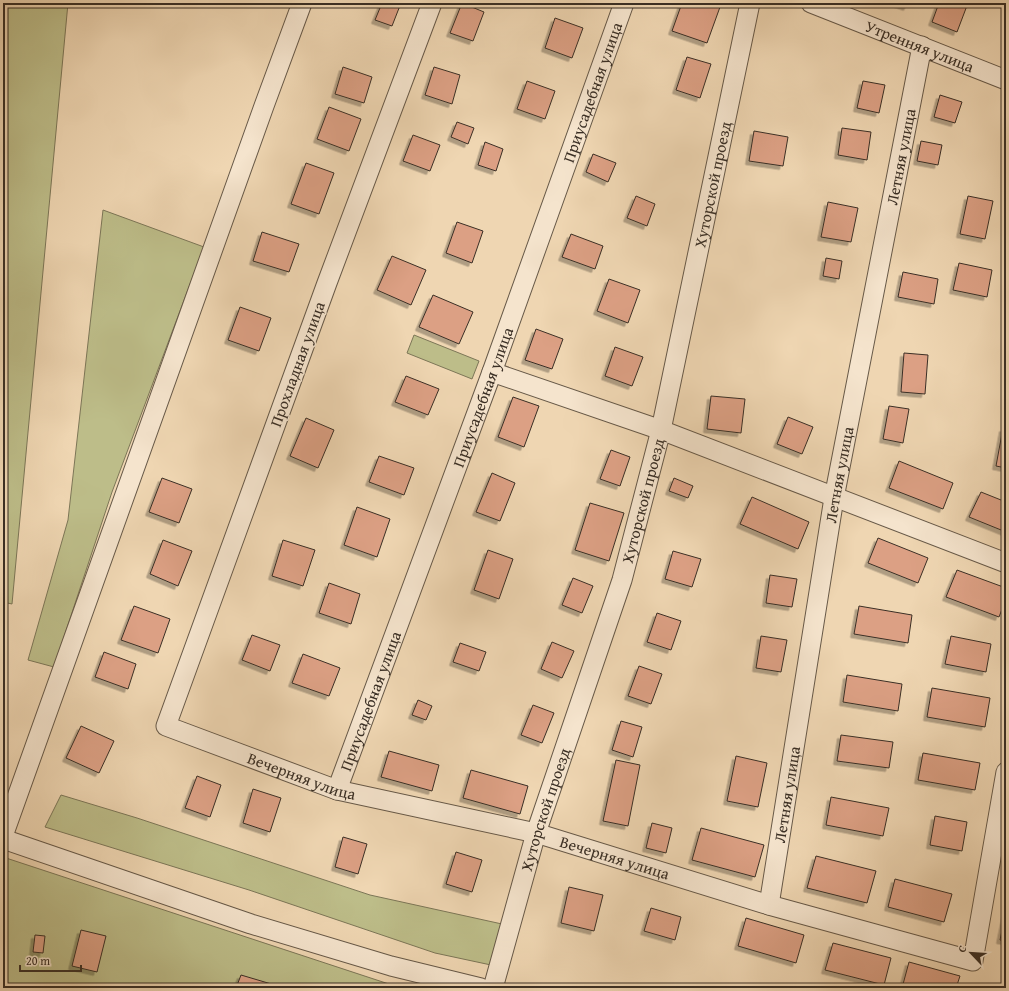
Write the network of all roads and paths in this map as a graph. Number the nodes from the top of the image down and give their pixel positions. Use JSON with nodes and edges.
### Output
{"nodes":[{"id":1,"x":302,"y":3,"type":"edge"},
{"id":2,"x":432,"y":3,"type":"edge"},
{"id":3,"x":624,"y":3,"type":"edge"},
{"id":4,"x":750,"y":3,"type":"edge"},
{"id":5,"x":811,"y":3,"type":"edge"},
{"id":6,"x":922,"y":46,"type":"junction"},
{"id":7,"x":1006,"y":80,"type":"edge"},
{"id":8,"x":492,"y":372,"type":"junction"},
{"id":9,"x":662,"y":430,"type":"junction"},
{"id":10,"x":834,"y":498,"type":"junction"},
{"id":11,"x":1006,"y":563,"type":"edge"},
{"id":12,"x":166,"y":726,"type":"joint"},
{"id":13,"x":1006,"y":772,"type":"edge"},
{"id":14,"x":338,"y":790,"type":"junction"},
{"id":15,"x":536,"y":833,"type":"junction"},
{"id":16,"x":3,"y":838,"type":"edge"},
{"id":17,"x":769,"y":905,"type":"junction"},
{"id":18,"x":481,"y":988,"type":"edge"},
{"id":19,"x":493,"y":988,"type":"edge"}],
"edges":[{"from":1,"to":16,"type":"street"},
{"from":2,"to":12,"type":"street","name":"Прохладная улица"},
{"from":3,"to":8,"type":"street","name":"Приусадебная улица"},
{"from":4,"to":9,"type":"street","name":"Хуторской проезд"},
{"from":5,"to":6,"type":"street","name":"Утренняя улица"},
{"from":6,"to":7,"type":"street","name":"Утренняя улица"},
{"from":6,"to":10,"type":"street","name":"Летняя улица"},
{"from":8,"to":9,"type":"street"},
{"from":8,"to":14,"type":"street","name":"Приусадебная улица"},
{"from":9,"to":10,"type":"street"},
{"from":9,"to":15,"type":"street","name":"Хуторской проезд"},
{"from":10,"to":11,"type":"street"},
{"from":10,"to":17,"type":"street","name":"Летняя улица"},
{"from":12,"to":14,"type":"street","name":"Вечерняя улица"},
{"from":13,"to":17,"type":"street","name":"Вечерняя улица"},
{"from":14,"to":15,"type":"street","name":"Вечерняя улица"},
{"from":15,"to":17,"type":"street","name":"Вечерняя улица"},
{"from":15,"to":19,"type":"street","name":"Хуторской проезд"},
{"from":16,"to":18,"type":"street"}]}
